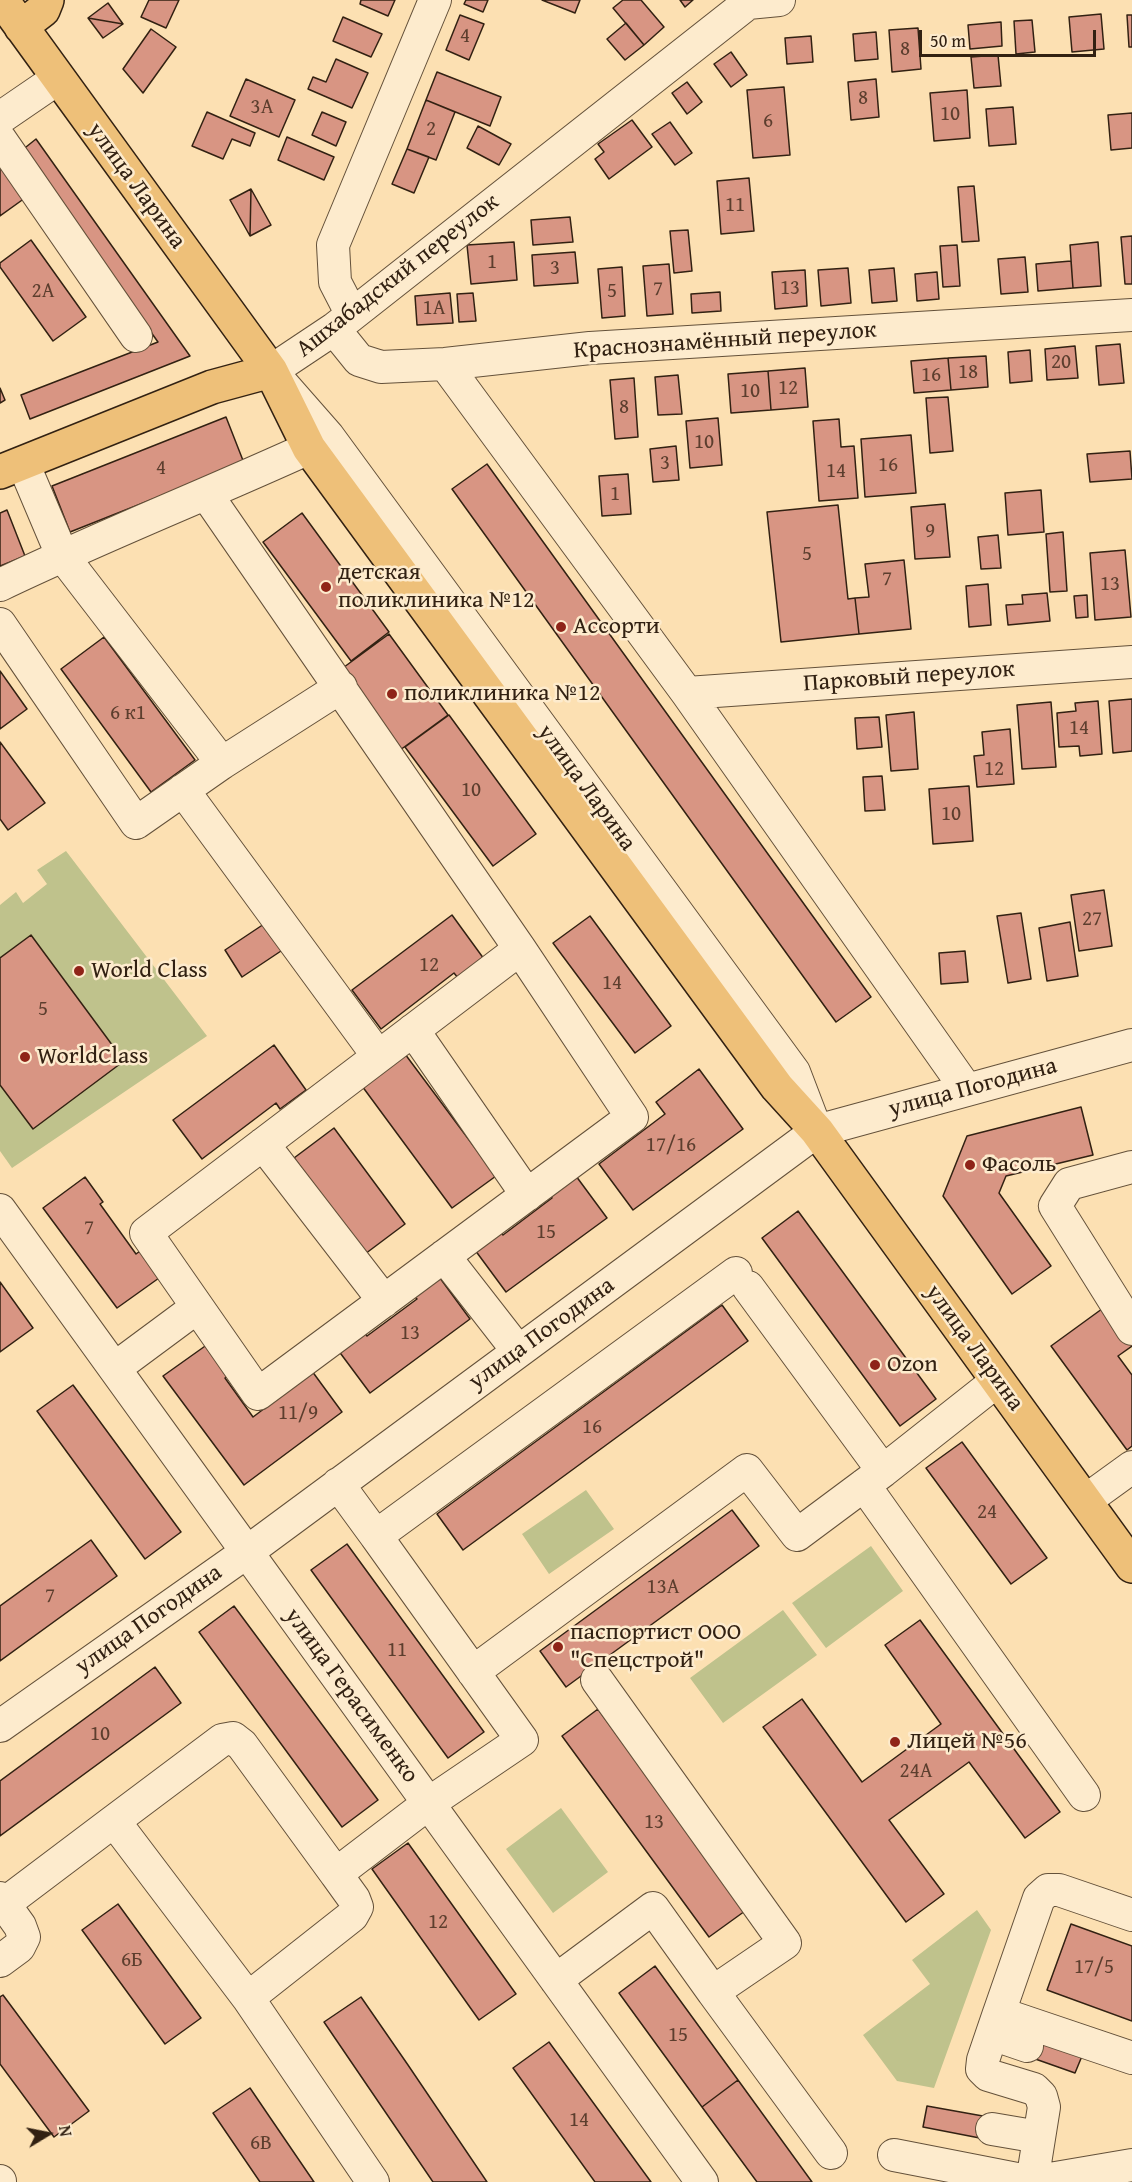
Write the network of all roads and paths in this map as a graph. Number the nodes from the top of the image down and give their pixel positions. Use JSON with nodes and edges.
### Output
{"nodes":[{"id":1,"x":2,"y":0,"type":"edge"},
{"id":2,"x":47,"y":0,"type":"edge"},
{"id":3,"x":435,"y":0,"type":"edge"},
{"id":4,"x":778,"y":0,"type":"edge"},
{"id":5,"x":750,"y":2,"type":"edge"},
{"id":6,"x":21,"y":27,"type":"junction"},
{"id":7,"x":57,"y":79,"type":"junction"},
{"id":8,"x":0,"y":118,"type":"edge"},
{"id":9,"x":0,"y":139,"type":"edge"},
{"id":10,"x":1132,"y":315,"type":"edge"},
{"id":11,"x":343,"y":321,"type":"junction"},
{"id":12,"x":136,"y":336,"type":"dead end"},
{"id":13,"x":445,"y":364,"type":"junction"},
{"id":14,"x":271,"y":371,"type":"junction"},
{"id":15,"x":309,"y":448,"type":"junction"},
{"id":16,"x":12,"y":468,"type":"edge"},
{"id":17,"x":207,"y":495,"type":"junction"},
{"id":18,"x":62,"y":555,"type":"junction"},
{"id":19,"x":0,"y":585,"type":"edge"},
{"id":20,"x":0,"y":624,"type":"edge"},
{"id":21,"x":1132,"y":662,"type":"edge"},
{"id":22,"x":341,"y":687,"type":"junction"},
{"id":23,"x":687,"y":693,"type":"junction"},
{"id":24,"x":222,"y":763,"type":"junction"},
{"id":25,"x":183,"y":790,"type":"junction"},
{"id":26,"x":520,"y":949,"type":"junction"},
{"id":27,"x":413,"y":1029,"type":"junction"},
{"id":28,"x":1132,"y":1046,"type":"edge"},
{"id":29,"x":378,"y":1056,"type":"junction"},
{"id":30,"x":967,"y":1090,"type":"junction"},
{"id":31,"x":817,"y":1131,"type":"junction"},
{"id":32,"x":263,"y":1144,"type":"junction"},
{"id":33,"x":1132,"y":1167,"type":"edge"},
{"id":34,"x":527,"y":1195,"type":"junction"},
{"id":35,"x":0,"y":1209,"type":"edge"},
{"id":36,"x":444,"y":1256,"type":"junction"},
{"id":37,"x":384,"y":1301,"type":"junction"},
{"id":38,"x":196,"y":1308,"type":"junction"},
{"id":39,"x":1132,"y":1329,"type":"edge"},
{"id":40,"x":518,"y":1351,"type":"junction"},
{"id":41,"x":115,"y":1368,"type":"junction"},
{"id":42,"x":997,"y":1381,"type":"junction"},
{"id":43,"x":1132,"y":1467,"type":"edge"},
{"id":44,"x":873,"y":1478,"type":"junction"},
{"id":45,"x":338,"y":1484,"type":"junction"},
{"id":46,"x":1085,"y":1501,"type":"junction"},
{"id":47,"x":376,"y":1536,"type":"junction"},
{"id":48,"x":247,"y":1552,"type":"junction"},
{"id":49,"x":1132,"y":1566,"type":"edge"},
{"id":50,"x":473,"y":1672,"type":"junction"},
{"id":51,"x":597,"y":1680,"type":"dead end"},
{"id":52,"x":0,"y":1726,"type":"edge"},
{"id":53,"x":1084,"y":1796,"type":"dead end"},
{"id":54,"x":429,"y":1803,"type":"junction"},
{"id":55,"x":114,"y":1821,"type":"junction"},
{"id":56,"x":336,"y":1874,"type":"junction"},
{"id":57,"x":2,"y":1901,"type":"edge"},
{"id":58,"x":1132,"y":1915,"type":"edge"},
{"id":59,"x":0,"y":1961,"type":"edge"},
{"id":60,"x":556,"y":1980,"type":"junction"},
{"id":61,"x":713,"y":1992,"type":"junction"},
{"id":62,"x":248,"y":1998,"type":"junction"},
{"id":63,"x":995,"y":2023,"type":"junction"},
{"id":64,"x":1027,"y":2046,"type":"dead end"},
{"id":65,"x":1132,"y":2058,"type":"edge"},
{"id":66,"x":992,"y":2129,"type":"dead end"},
{"id":67,"x":1039,"y":2137,"type":"junction"},
{"id":68,"x":831,"y":2153,"type":"dead end"},
{"id":69,"x":894,"y":2155,"type":"dead end"},
{"id":70,"x":1132,"y":2165,"type":"edge"},
{"id":71,"x":373,"y":2182,"type":"edge"},
{"id":72,"x":702,"y":2182,"type":"edge"},
{"id":73,"x":1032,"y":2182,"type":"edge"}],
"edges":[{"from":1,"to":6,"type":"main road","name":"улица Ларина"},
{"from":2,"to":6,"type":"main road"},
{"from":3,"to":11,"type":"street","name":"Краснознамённый переулок"},
{"from":4,"to":5,"type":"street"},
{"from":5,"to":11,"type":"street","name":"Ашхабадский переулок"},
{"from":6,"to":7,"type":"main road","name":"улица Ларина"},
{"from":7,"to":8,"type":"street"},
{"from":7,"to":14,"type":"main road","name":"улица Ларина"},
{"from":9,"to":12,"type":"street"},
{"from":10,"to":13,"type":"street","name":"Краснознамённый переулок"},
{"from":11,"to":13,"type":"street","name":"Краснознамённый переулок"},
{"from":11,"to":14,"type":"street","name":"Ашхабадский переулок"},
{"from":13,"to":23,"type":"street"},
{"from":14,"to":15,"type":"main road","name":"улица Ларина"},
{"from":14,"to":16,"type":"main road","name":"Ашхабадский переулок"},
{"from":14,"to":31,"type":"street","name":"улица Ларина"},
{"from":15,"to":17,"type":"street"},
{"from":15,"to":31,"type":"main road","name":"улица Ларина"},
{"from":16,"to":18,"type":"street"},
{"from":17,"to":18,"type":"street"},
{"from":17,"to":22,"type":"street"},
{"from":18,"to":19,"type":"street"},
{"from":18,"to":24,"type":"street"},
{"from":20,"to":25,"type":"street"},
{"from":21,"to":23,"type":"street","name":"Парковый переулок"},
{"from":22,"to":24,"type":"street"},
{"from":22,"to":26,"type":"street"},
{"from":23,"to":30,"type":"street"},
{"from":24,"to":25,"type":"street"},
{"from":25,"to":29,"type":"street"},
{"from":26,"to":27,"type":"street"},
{"from":26,"to":34,"type":"street"},
{"from":27,"to":29,"type":"street"},
{"from":27,"to":34,"type":"street"},
{"from":28,"to":30,"type":"street","name":"улица Погодина"},
{"from":29,"to":32,"type":"street"},
{"from":30,"to":31,"type":"street","name":"улица Погодина"},
{"from":31,"to":40,"type":"street","name":"улица Погодина"},
{"from":31,"to":42,"type":"main road","name":"улица Ларина"},
{"from":32,"to":37,"type":"street"},
{"from":32,"to":38,"type":"street"},
{"from":33,"to":39,"type":"street"},
{"from":34,"to":36,"type":"street"},
{"from":35,"to":41,"type":"street","name":"улица Герасименко"},
{"from":36,"to":37,"type":"street"},
{"from":36,"to":40,"type":"street"},
{"from":37,"to":38,"type":"street"},
{"from":38,"to":41,"type":"street"},
{"from":40,"to":45,"type":"street","name":"улица Погодина"},
{"from":41,"to":48,"type":"street","name":"улица Герасименко"},
{"from":42,"to":44,"type":"street"},
{"from":42,"to":46,"type":"main road","name":"улица Ларина"},
{"from":43,"to":46,"type":"street"},
{"from":44,"to":47,"type":"street"},
{"from":44,"to":50,"type":"street"},
{"from":44,"to":53,"type":"street"},
{"from":45,"to":47,"type":"street"},
{"from":45,"to":48,"type":"street","name":"улица Погодина"},
{"from":46,"to":49,"type":"main road","name":"улица Ларина"},
{"from":47,"to":50,"type":"street"},
{"from":48,"to":52,"type":"street","name":"улица Погодина"},
{"from":48,"to":54,"type":"street","name":"улица Герасименко"},
{"from":50,"to":54,"type":"street"},
{"from":51,"to":61,"type":"street"},
{"from":54,"to":56,"type":"street"},
{"from":54,"to":60,"type":"street","name":"улица Герасименко"},
{"from":55,"to":56,"type":"street"},
{"from":55,"to":57,"type":"street"},
{"from":55,"to":62,"type":"street"},
{"from":56,"to":62,"type":"street"},
{"from":57,"to":59,"type":"street"},
{"from":58,"to":63,"type":"street"},
{"from":60,"to":61,"type":"street"},
{"from":60,"to":72,"type":"street","name":"улица Герасименко"},
{"from":61,"to":68,"type":"street"},
{"from":62,"to":71,"type":"street"},
{"from":63,"to":64,"type":"street"},
{"from":63,"to":65,"type":"street"},
{"from":63,"to":67,"type":"street"},
{"from":66,"to":67,"type":"street"},
{"from":67,"to":73,"type":"street"},
{"from":69,"to":73,"type":"street"},
{"from":70,"to":73,"type":"street"}]}
